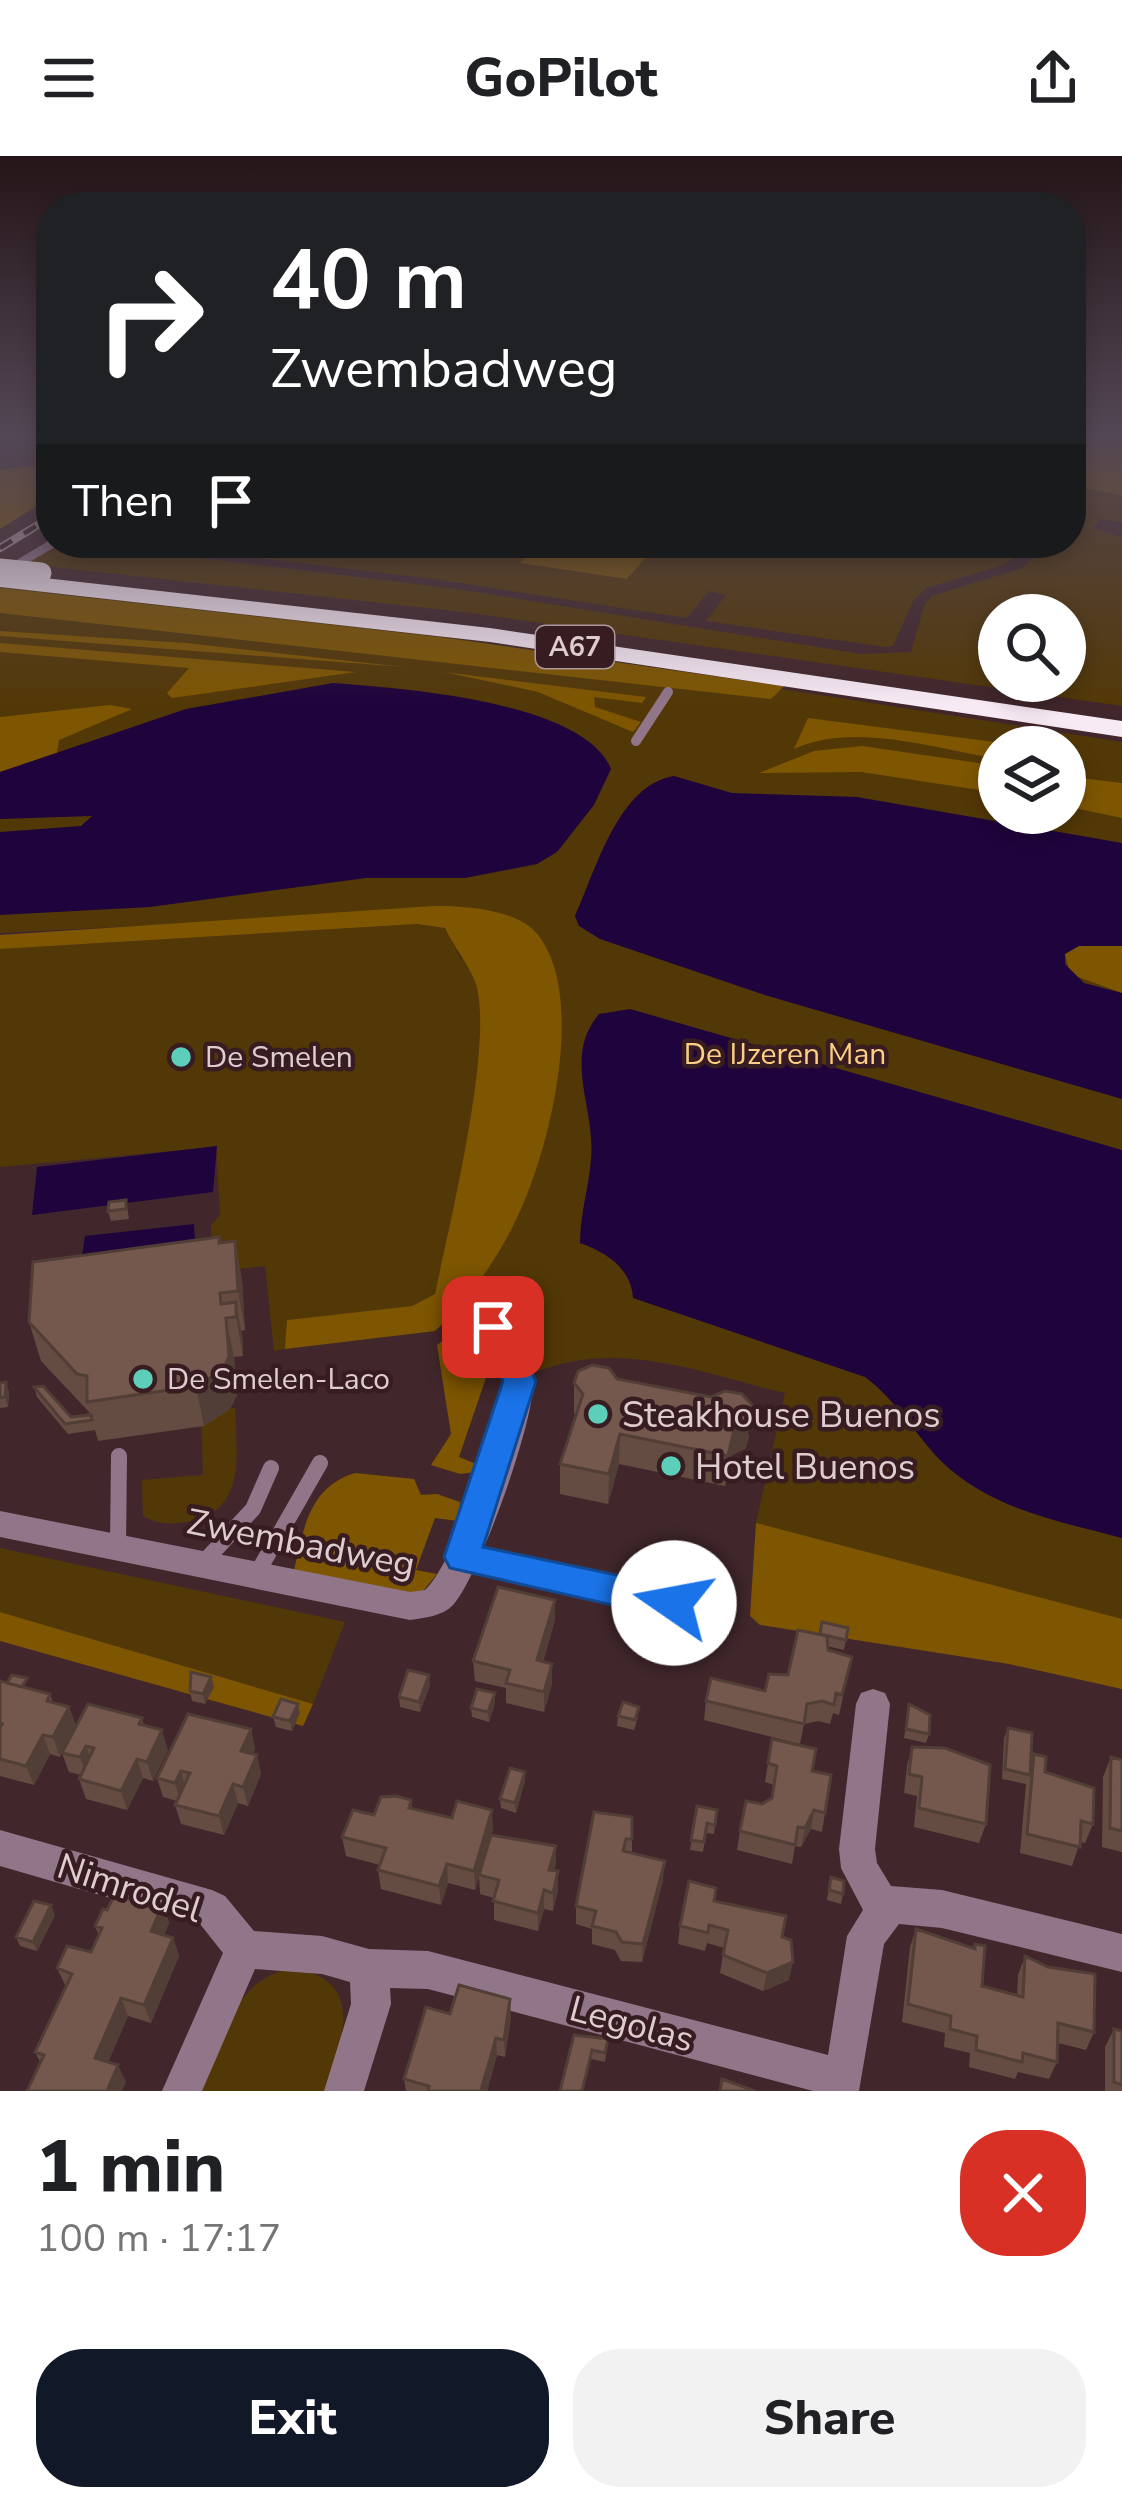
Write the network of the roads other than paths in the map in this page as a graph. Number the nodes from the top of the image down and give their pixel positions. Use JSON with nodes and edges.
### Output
{"nodes":[{"id":1,"x":36,"y":554,"type":"edge"},
{"id":2,"x":0,"y":575,"type":"edge"},
{"id":3,"x":34,"y":578,"type":"junction"},
{"id":4,"x":668,"y":692,"type":"dead end"},
{"id":5,"x":1122,"y":715,"type":"edge"},
{"id":6,"x":1122,"y":729,"type":"edge"},
{"id":7,"x":636,"y":741,"type":"dead end"},
{"id":8,"x":493,"y":1327,"type":"dead end"},
{"id":9,"x":119,"y":1456,"type":"dead end"},
{"id":10,"x":320,"y":1463,"type":"dead end"},
{"id":11,"x":271,"y":1468,"type":"dead end"},
{"id":12,"x":0,"y":1524,"type":"edge"},
{"id":13,"x":118,"y":1547,"type":"junction"},
{"id":14,"x":462,"y":1557,"type":"junction"},
{"id":15,"x":203,"y":1563,"type":"junction"},
{"id":16,"x":256,"y":1575,"type":"junction"},
{"id":17,"x":674,"y":1603,"type":"dead end"},
{"id":18,"x":873,"y":1705,"type":"dead end"},
{"id":19,"x":0,"y":1848,"type":"edge"},
{"id":20,"x":883,"y":1909,"type":"junction"},
{"id":21,"x":244,"y":1949,"type":"junction"},
{"id":22,"x":1122,"y":1953,"type":"edge"},
{"id":23,"x":369,"y":1968,"type":"junction"},
{"id":24,"x":843,"y":2085,"type":"edge"},
{"id":25,"x":182,"y":2091,"type":"edge"},
{"id":26,"x":344,"y":2091,"type":"edge"}],
"edges":[{"from":1,"to":2,"type":"street"},
{"from":2,"to":3,"type":"highway","number":"A67"},
{"from":3,"to":5,"type":"highway","number":"A67"},
{"from":3,"to":6,"type":"highway","number":"A67"},
{"from":4,"to":7,"type":"lane"},
{"from":8,"to":14,"type":"street","name":"Zwembadweg"},
{"from":9,"to":13,"type":"lane"},
{"from":10,"to":16,"type":"lane"},
{"from":11,"to":15,"type":"lane"},
{"from":12,"to":13,"type":"street","name":"Zwembadweg"},
{"from":13,"to":15,"type":"street","name":"Zwembadweg"},
{"from":14,"to":16,"type":"street","name":"Zwembadweg"},
{"from":14,"to":17,"type":"lane"},
{"from":15,"to":16,"type":"street","name":"Zwembadweg"},
{"from":18,"to":20,"type":"street"},
{"from":19,"to":21,"type":"street","name":"Nimrodel"},
{"from":20,"to":22,"type":"street"},
{"from":20,"to":24,"type":"street","name":"Legolas"},
{"from":21,"to":23,"type":"street","name":"Legolas"},
{"from":21,"to":25,"type":"street"},
{"from":23,"to":24,"type":"street","name":"Legolas"},
{"from":23,"to":26,"type":"street"}]}
